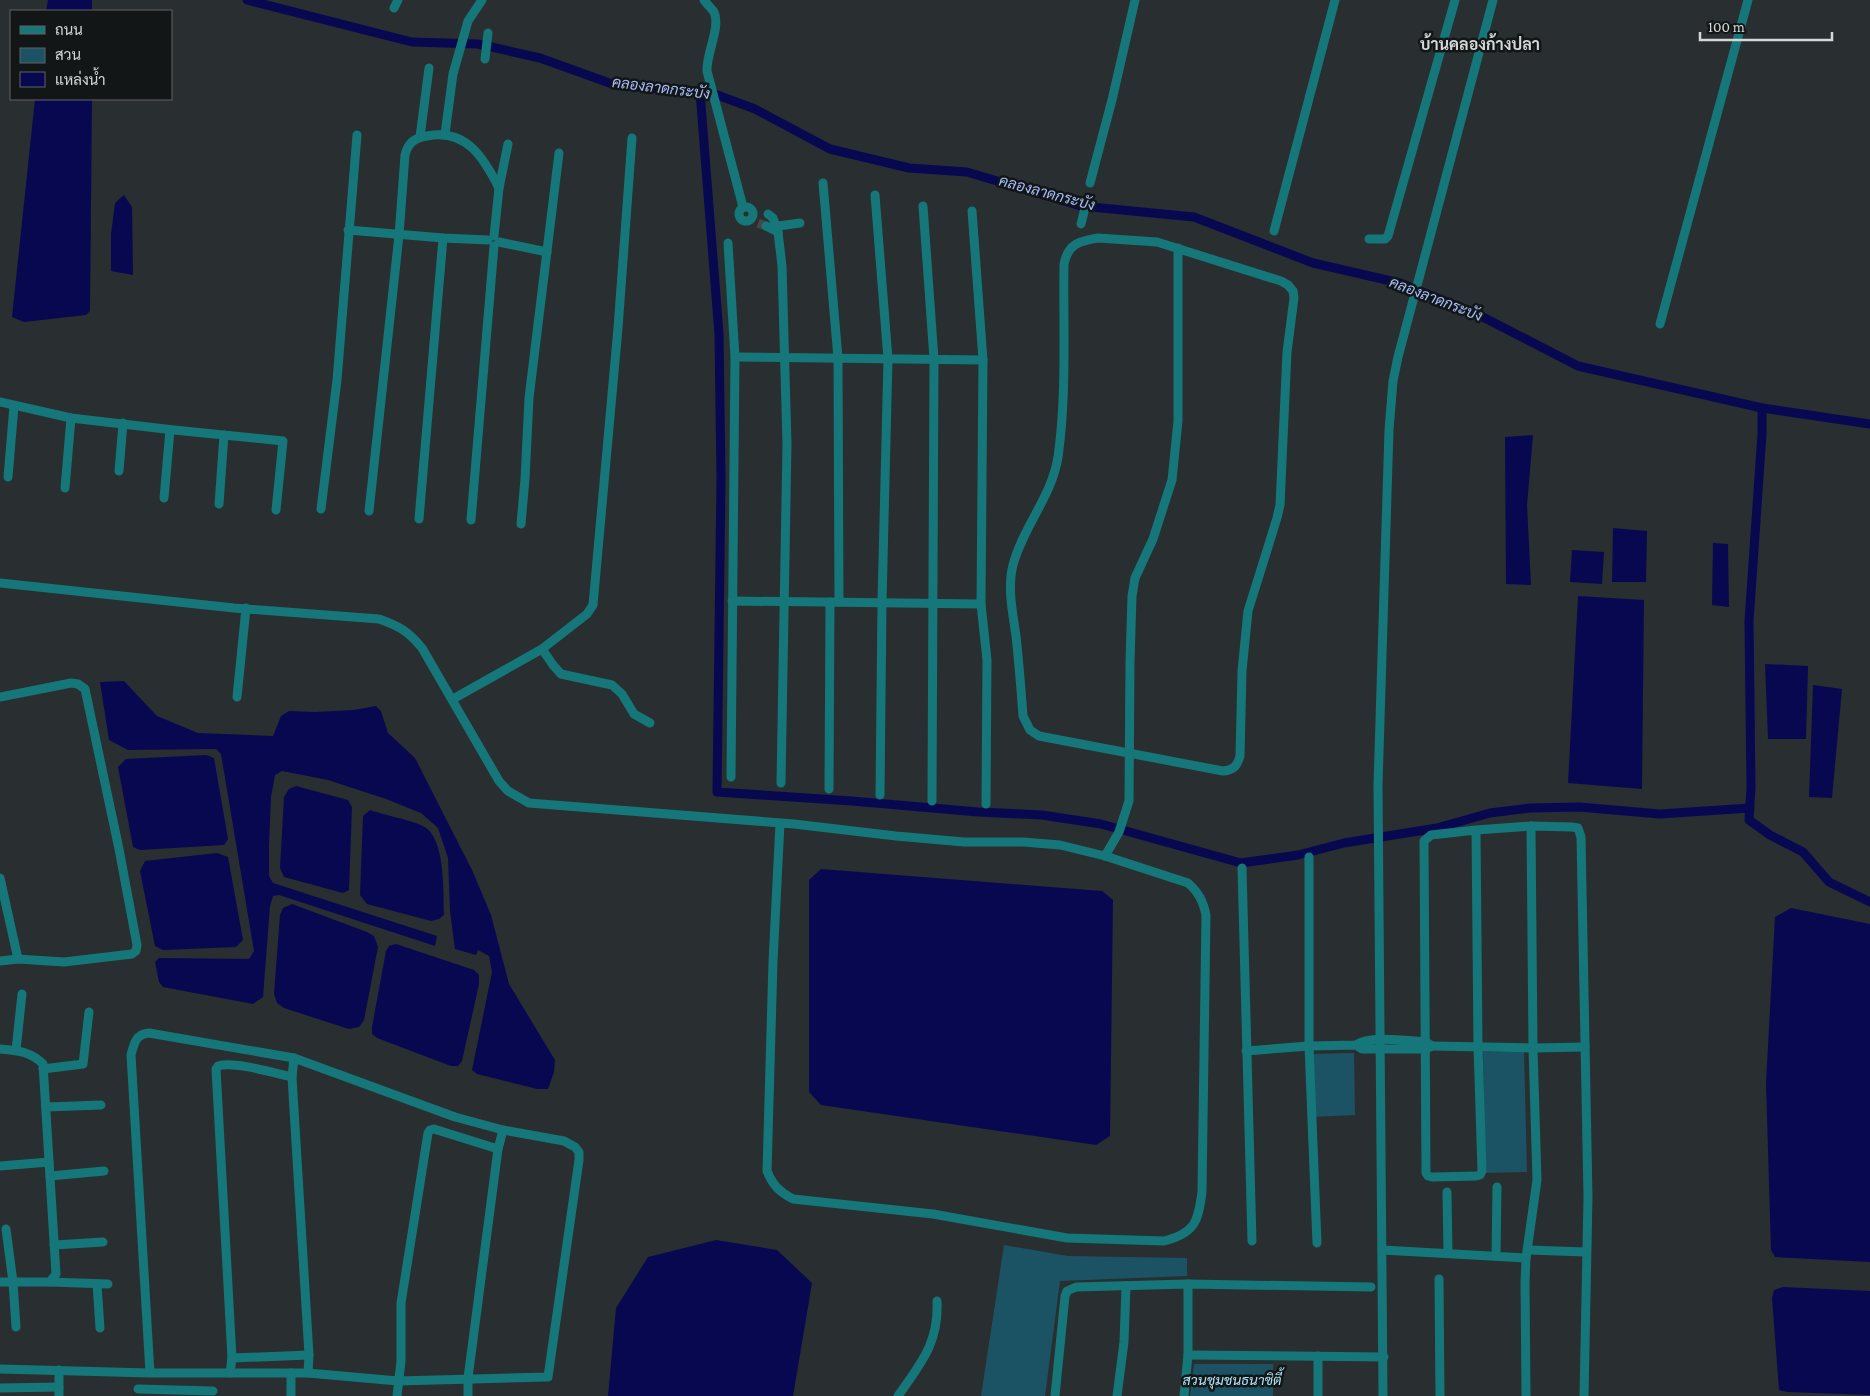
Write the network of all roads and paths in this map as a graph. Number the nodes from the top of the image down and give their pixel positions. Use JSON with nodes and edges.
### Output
{"nodes":[{"id":1,"x":482,"y":0,"type":"edge"},
{"id":2,"x":704,"y":0,"type":"edge"},
{"id":3,"x":1135,"y":0,"type":"edge"},
{"id":4,"x":1335,"y":0,"type":"edge"},
{"id":5,"x":1455,"y":0,"type":"edge"},
{"id":6,"x":1493,"y":0,"type":"edge"},
{"id":7,"x":1748,"y":0,"type":"edge"},
{"id":8,"x":488,"y":35,"type":"dead end"},
{"id":9,"x":485,"y":58,"type":"dead end"},
{"id":10,"x":429,"y":68,"type":"dead end"},
{"id":11,"x":445,"y":134,"type":"junction"},
{"id":12,"x":357,"y":135,"type":"dead end"},
{"id":13,"x":420,"y":137,"type":"junction"},
{"id":14,"x":632,"y":138,"type":"dead end"},
{"id":15,"x":508,"y":144,"type":"dead end"},
{"id":16,"x":559,"y":153,"type":"dead end"},
{"id":17,"x":822,"y":183,"type":"dead end"},
{"id":18,"x":1090,"y":183,"type":"dead end"},
{"id":19,"x":500,"y":188,"type":"junction"},
{"id":20,"x":875,"y":195,"type":"dead end"},
{"id":21,"x":1087,"y":200,"type":"dead end"},
{"id":22,"x":923,"y":206,"type":"dead end"},
{"id":23,"x":972,"y":211,"type":"dead end"},
{"id":24,"x":762,"y":220,"type":"junction"},
{"id":25,"x":800,"y":223,"type":"dead end"},
{"id":26,"x":1081,"y":224,"type":"dead end"},
{"id":27,"x":348,"y":230,"type":"junction"},
{"id":28,"x":1274,"y":231,"type":"dead end"},
{"id":29,"x":399,"y":235,"type":"junction"},
{"id":30,"x":443,"y":238,"type":"junction"},
{"id":31,"x":1369,"y":239,"type":"dead end"},
{"id":32,"x":494,"y":241,"type":"junction"},
{"id":33,"x":728,"y":243,"type":"dead end"},
{"id":34,"x":1178,"y":248,"type":"junction"},
{"id":35,"x":547,"y":252,"type":"junction"},
{"id":36,"x":1660,"y":324,"type":"dead end"},
{"id":37,"x":785,"y":357,"type":"junction"},
{"id":38,"x":735,"y":358,"type":"junction"},
{"id":39,"x":838,"y":358,"type":"junction"},
{"id":40,"x":888,"y":359,"type":"junction"},
{"id":41,"x":934,"y":359,"type":"junction"},
{"id":42,"x":983,"y":360,"type":"junction"},
{"id":43,"x":0,"y":402,"type":"edge"},
{"id":44,"x":14,"y":406,"type":"junction"},
{"id":45,"x":70,"y":418,"type":"junction"},
{"id":46,"x":123,"y":423,"type":"junction"},
{"id":47,"x":170,"y":430,"type":"junction"},
{"id":48,"x":224,"y":435,"type":"junction"},
{"id":49,"x":118,"y":471,"type":"dead end"},
{"id":50,"x":8,"y":477,"type":"dead end"},
{"id":51,"x":65,"y":488,"type":"dead end"},
{"id":52,"x":164,"y":498,"type":"dead end"},
{"id":53,"x":219,"y":504,"type":"dead end"},
{"id":54,"x":320,"y":509,"type":"dead end"},
{"id":55,"x":276,"y":510,"type":"dead end"},
{"id":56,"x":369,"y":512,"type":"dead end"},
{"id":57,"x":419,"y":519,"type":"dead end"},
{"id":58,"x":471,"y":520,"type":"dead end"},
{"id":59,"x":520,"y":524,"type":"dead end"},
{"id":60,"x":0,"y":583,"type":"edge"},
{"id":61,"x":732,"y":601,"type":"junction"},
{"id":62,"x":784,"y":601,"type":"junction"},
{"id":63,"x":834,"y":602,"type":"junction"},
{"id":64,"x":882,"y":602,"type":"junction"},
{"id":65,"x":933,"y":603,"type":"junction"},
{"id":66,"x":981,"y":604,"type":"junction"},
{"id":67,"x":246,"y":608,"type":"junction"},
{"id":68,"x":542,"y":649,"type":"junction"},
{"id":69,"x":0,"y":697,"type":"edge"},
{"id":70,"x":237,"y":697,"type":"dead end"},
{"id":71,"x":453,"y":699,"type":"junction"},
{"id":72,"x":650,"y":723,"type":"dead end"},
{"id":73,"x":1128,"y":754,"type":"junction"},
{"id":74,"x":731,"y":777,"type":"dead end"},
{"id":75,"x":781,"y":783,"type":"dead end"},
{"id":76,"x":829,"y":789,"type":"dead end"},
{"id":77,"x":880,"y":795,"type":"dead end"},
{"id":78,"x":932,"y":801,"type":"dead end"},
{"id":79,"x":986,"y":804,"type":"dead end"},
{"id":80,"x":780,"y":824,"type":"junction"},
{"id":81,"x":1531,"y":826,"type":"junction"},
{"id":82,"x":1476,"y":830,"type":"junction"},
{"id":83,"x":1104,"y":856,"type":"junction"},
{"id":84,"x":1309,"y":857,"type":"dead end"},
{"id":85,"x":1242,"y":868,"type":"dead end"},
{"id":86,"x":0,"y":878,"type":"edge"},
{"id":87,"x":18,"y":959,"type":"junction"},
{"id":88,"x":0,"y":961,"type":"edge"},
{"id":89,"x":22,"y":994,"type":"dead end"},
{"id":90,"x":89,"y":1012,"type":"dead end"},
{"id":91,"x":1380,"y":1040,"type":"junction"},
{"id":92,"x":1356,"y":1045,"type":"junction"},
{"id":93,"x":1309,"y":1046,"type":"junction"},
{"id":94,"x":1428,"y":1046,"type":"junction"},
{"id":95,"x":1478,"y":1047,"type":"junction"},
{"id":96,"x":1585,"y":1047,"type":"junction"},
{"id":97,"x":1533,"y":1048,"type":"junction"},
{"id":98,"x":0,"y":1049,"type":"edge"},
{"id":99,"x":16,"y":1050,"type":"junction"},
{"id":100,"x":1380,"y":1050,"type":"junction"},
{"id":101,"x":1246,"y":1051,"type":"junction"},
{"id":102,"x":294,"y":1058,"type":"junction"},
{"id":103,"x":43,"y":1069,"type":"junction"},
{"id":104,"x":292,"y":1077,"type":"junction"},
{"id":105,"x":101,"y":1105,"type":"dead end"},
{"id":106,"x":46,"y":1107,"type":"junction"},
{"id":107,"x":503,"y":1130,"type":"junction"},
{"id":108,"x":498,"y":1149,"type":"junction"},
{"id":109,"x":49,"y":1162,"type":"junction"},
{"id":110,"x":0,"y":1166,"type":"edge"},
{"id":111,"x":104,"y":1171,"type":"dead end"},
{"id":112,"x":50,"y":1176,"type":"junction"},
{"id":113,"x":1497,"y":1187,"type":"dead end"},
{"id":114,"x":1447,"y":1192,"type":"dead end"},
{"id":115,"x":6,"y":1229,"type":"dead end"},
{"id":116,"x":1252,"y":1241,"type":"dead end"},
{"id":117,"x":103,"y":1242,"type":"dead end"},
{"id":118,"x":1317,"y":1243,"type":"dead end"},
{"id":119,"x":54,"y":1245,"type":"junction"},
{"id":120,"x":1382,"y":1250,"type":"junction"},
{"id":121,"x":1586,"y":1252,"type":"junction"},
{"id":122,"x":1448,"y":1253,"type":"junction"},
{"id":123,"x":1527,"y":1254,"type":"junction"},
{"id":124,"x":1496,"y":1256,"type":"junction"},
{"id":125,"x":1439,"y":1279,"type":"dead end"},
{"id":126,"x":0,"y":1282,"type":"edge"},
{"id":127,"x":13,"y":1282,"type":"junction"},
{"id":128,"x":50,"y":1282,"type":"junction"},
{"id":129,"x":97,"y":1284,"type":"junction"},
{"id":130,"x":108,"y":1284,"type":"dead end"},
{"id":131,"x":1188,"y":1284,"type":"junction"},
{"id":132,"x":1126,"y":1286,"type":"junction"},
{"id":133,"x":1371,"y":1287,"type":"dead end"},
{"id":134,"x":937,"y":1301,"type":"dead end"},
{"id":135,"x":16,"y":1327,"type":"dead end"},
{"id":136,"x":100,"y":1328,"type":"dead end"},
{"id":137,"x":309,"y":1355,"type":"junction"},
{"id":138,"x":1188,"y":1355,"type":"junction"},
{"id":139,"x":1318,"y":1356,"type":"junction"},
{"id":140,"x":1384,"y":1357,"type":"junction"},
{"id":141,"x":232,"y":1358,"type":"junction"},
{"id":142,"x":0,"y":1369,"type":"edge"},
{"id":143,"x":59,"y":1370,"type":"junction"},
{"id":144,"x":139,"y":1373,"type":"junction"},
{"id":145,"x":150,"y":1373,"type":"junction"},
{"id":146,"x":213,"y":1373,"type":"junction"},
{"id":147,"x":230,"y":1373,"type":"junction"},
{"id":148,"x":291,"y":1373,"type":"junction"},
{"id":149,"x":308,"y":1373,"type":"junction"},
{"id":150,"x":468,"y":1378,"type":"junction"},
{"id":151,"x":398,"y":1381,"type":"junction"},
{"id":152,"x":0,"y":1388,"type":"edge"},
{"id":153,"x":59,"y":1392,"type":"edge"},
{"id":154,"x":138,"y":1393,"type":"edge"},
{"id":155,"x":213,"y":1393,"type":"edge"},
{"id":156,"x":291,"y":1396,"type":"edge"},
{"id":157,"x":398,"y":1396,"type":"edge"},
{"id":158,"x":468,"y":1396,"type":"edge"},
{"id":159,"x":898,"y":1396,"type":"edge"},
{"id":160,"x":1055,"y":1396,"type":"edge"},
{"id":161,"x":1117,"y":1396,"type":"edge"},
{"id":162,"x":1184,"y":1396,"type":"edge"},
{"id":163,"x":1318,"y":1396,"type":"edge"},
{"id":164,"x":1383,"y":1396,"type":"edge"},
{"id":165,"x":1440,"y":1396,"type":"edge"},
{"id":166,"x":1526,"y":1396,"type":"edge"},
{"id":167,"x":1584,"y":1396,"type":"edge"}],
"edges":[{"from":1,"to":11,"type":"street"},
{"from":2,"to":24,"type":"street"},
{"from":3,"to":18,"type":"street"},
{"from":4,"to":28,"type":"street"},
{"from":5,"to":31,"type":"street"},
{"from":6,"to":91,"type":"street"},
{"from":7,"to":36,"type":"street"},
{"from":8,"to":9,"type":"street"},
{"from":10,"to":13,"type":"street"},
{"from":11,"to":13,"type":"street"},
{"from":11,"to":19,"type":"street"},
{"from":12,"to":27,"type":"street"},
{"from":13,"to":29,"type":"street"},
{"from":14,"to":68,"type":"street"},
{"from":15,"to":19,"type":"street"},
{"from":16,"to":35,"type":"street"},
{"from":17,"to":39,"type":"street"},
{"from":19,"to":32,"type":"street"},
{"from":20,"to":40,"type":"street"},
{"from":21,"to":26,"type":"street"},
{"from":22,"to":41,"type":"street"},
{"from":23,"to":42,"type":"street"},
{"from":24,"to":25,"type":"street"},
{"from":24,"to":37,"type":"street"},
{"from":27,"to":29,"type":"street"},
{"from":27,"to":54,"type":"street"},
{"from":29,"to":30,"type":"street"},
{"from":29,"to":56,"type":"street"},
{"from":30,"to":32,"type":"street"},
{"from":30,"to":57,"type":"street"},
{"from":32,"to":35,"type":"street"},
{"from":32,"to":58,"type":"street"},
{"from":33,"to":38,"type":"street"},
{"from":34,"to":73,"type":"street"},
{"from":34,"to":73,"type":"street"},
{"from":34,"to":73,"type":"street"},
{"from":35,"to":59,"type":"street"},
{"from":37,"to":38,"type":"street"},
{"from":37,"to":39,"type":"street"},
{"from":37,"to":62,"type":"street"},
{"from":38,"to":61,"type":"street"},
{"from":39,"to":40,"type":"street"},
{"from":39,"to":63,"type":"street"},
{"from":40,"to":41,"type":"street"},
{"from":40,"to":64,"type":"street"},
{"from":41,"to":42,"type":"street"},
{"from":41,"to":65,"type":"street"},
{"from":42,"to":66,"type":"street"},
{"from":43,"to":44,"type":"street"},
{"from":44,"to":45,"type":"street"},
{"from":44,"to":50,"type":"street"},
{"from":45,"to":46,"type":"street"},
{"from":45,"to":51,"type":"street"},
{"from":46,"to":47,"type":"street"},
{"from":46,"to":49,"type":"street"},
{"from":47,"to":48,"type":"street"},
{"from":47,"to":52,"type":"street"},
{"from":48,"to":53,"type":"street"},
{"from":48,"to":55,"type":"street"},
{"from":60,"to":67,"type":"street"},
{"from":61,"to":62,"type":"street"},
{"from":61,"to":74,"type":"street"},
{"from":62,"to":63,"type":"street"},
{"from":62,"to":75,"type":"street"},
{"from":63,"to":64,"type":"street"},
{"from":63,"to":76,"type":"street"},
{"from":64,"to":65,"type":"street"},
{"from":64,"to":77,"type":"street"},
{"from":65,"to":66,"type":"street"},
{"from":65,"to":78,"type":"street"},
{"from":66,"to":79,"type":"street"},
{"from":67,"to":70,"type":"street"},
{"from":67,"to":71,"type":"street"},
{"from":68,"to":71,"type":"street"},
{"from":68,"to":72,"type":"street"},
{"from":69,"to":87,"type":"street"},
{"from":71,"to":80,"type":"street"},
{"from":73,"to":83,"type":"street"},
{"from":80,"to":83,"type":"street"},
{"from":80,"to":83,"type":"street"},
{"from":81,"to":82,"type":"street"},
{"from":81,"to":96,"type":"street"},
{"from":81,"to":97,"type":"street"},
{"from":82,"to":94,"type":"street"},
{"from":82,"to":95,"type":"street"},
{"from":84,"to":93,"type":"street"},
{"from":85,"to":101,"type":"street"},
{"from":86,"to":87,"type":"street"},
{"from":87,"to":88,"type":"street"},
{"from":89,"to":99,"type":"street"},
{"from":90,"to":103,"type":"street"},
{"from":91,"to":92,"type":"street"},
{"from":91,"to":94,"type":"street"},
{"from":91,"to":100,"type":"street"},
{"from":92,"to":93,"type":"street"},
{"from":92,"to":100,"type":"street"},
{"from":93,"to":101,"type":"street"},
{"from":93,"to":118,"type":"street"},
{"from":94,"to":95,"type":"street"},
{"from":94,"to":95,"type":"street"},
{"from":94,"to":100,"type":"street"},
{"from":95,"to":97,"type":"street"},
{"from":96,"to":97,"type":"street"},
{"from":96,"to":121,"type":"street"},
{"from":97,"to":123,"type":"street"},
{"from":98,"to":99,"type":"street"},
{"from":99,"to":103,"type":"street"},
{"from":100,"to":120,"type":"street"},
{"from":101,"to":116,"type":"street"},
{"from":102,"to":104,"type":"street"},
{"from":102,"to":107,"type":"street"},
{"from":102,"to":145,"type":"street"},
{"from":103,"to":106,"type":"street"},
{"from":104,"to":137,"type":"street"},
{"from":104,"to":141,"type":"street"},
{"from":105,"to":106,"type":"street"},
{"from":106,"to":109,"type":"street"},
{"from":107,"to":108,"type":"street"},
{"from":107,"to":150,"type":"street"},
{"from":108,"to":150,"type":"street"},
{"from":108,"to":151,"type":"street"},
{"from":109,"to":110,"type":"street"},
{"from":109,"to":112,"type":"street"},
{"from":111,"to":112,"type":"street"},
{"from":112,"to":119,"type":"street"},
{"from":113,"to":124,"type":"street"},
{"from":114,"to":122,"type":"street"},
{"from":115,"to":127,"type":"street"},
{"from":117,"to":119,"type":"street"},
{"from":119,"to":128,"type":"street"},
{"from":120,"to":122,"type":"street"},
{"from":120,"to":140,"type":"street"},
{"from":121,"to":123,"type":"street"},
{"from":121,"to":167,"type":"street"},
{"from":122,"to":124,"type":"street"},
{"from":123,"to":124,"type":"street"},
{"from":123,"to":166,"type":"street"},
{"from":125,"to":165,"type":"street"},
{"from":126,"to":127,"type":"street"},
{"from":127,"to":128,"type":"street"},
{"from":127,"to":135,"type":"street"},
{"from":128,"to":129,"type":"street"},
{"from":129,"to":130,"type":"street"},
{"from":129,"to":136,"type":"street"},
{"from":131,"to":132,"type":"street"},
{"from":131,"to":133,"type":"street"},
{"from":131,"to":138,"type":"street"},
{"from":132,"to":160,"type":"street"},
{"from":132,"to":161,"type":"street"},
{"from":134,"to":159,"type":"street"},
{"from":137,"to":141,"type":"street"},
{"from":137,"to":149,"type":"street"},
{"from":138,"to":139,"type":"street"},
{"from":138,"to":162,"type":"street"},
{"from":139,"to":140,"type":"street"},
{"from":139,"to":163,"type":"street"},
{"from":140,"to":164,"type":"street"},
{"from":141,"to":147,"type":"street"},
{"from":142,"to":143,"type":"street"},
{"from":143,"to":144,"type":"street"},
{"from":143,"to":153,"type":"street"},
{"from":144,"to":145,"type":"street"},
{"from":144,"to":154,"type":"street"},
{"from":145,"to":146,"type":"street"},
{"from":146,"to":147,"type":"street"},
{"from":146,"to":155,"type":"street"},
{"from":147,"to":148,"type":"street"},
{"from":148,"to":149,"type":"street"},
{"from":148,"to":156,"type":"street"},
{"from":149,"to":151,"type":"street"},
{"from":150,"to":151,"type":"street"},
{"from":150,"to":158,"type":"street"},
{"from":151,"to":157,"type":"street"},
{"from":152,"to":153,"type":"street"},
{"from":154,"to":155,"type":"street"}]}
